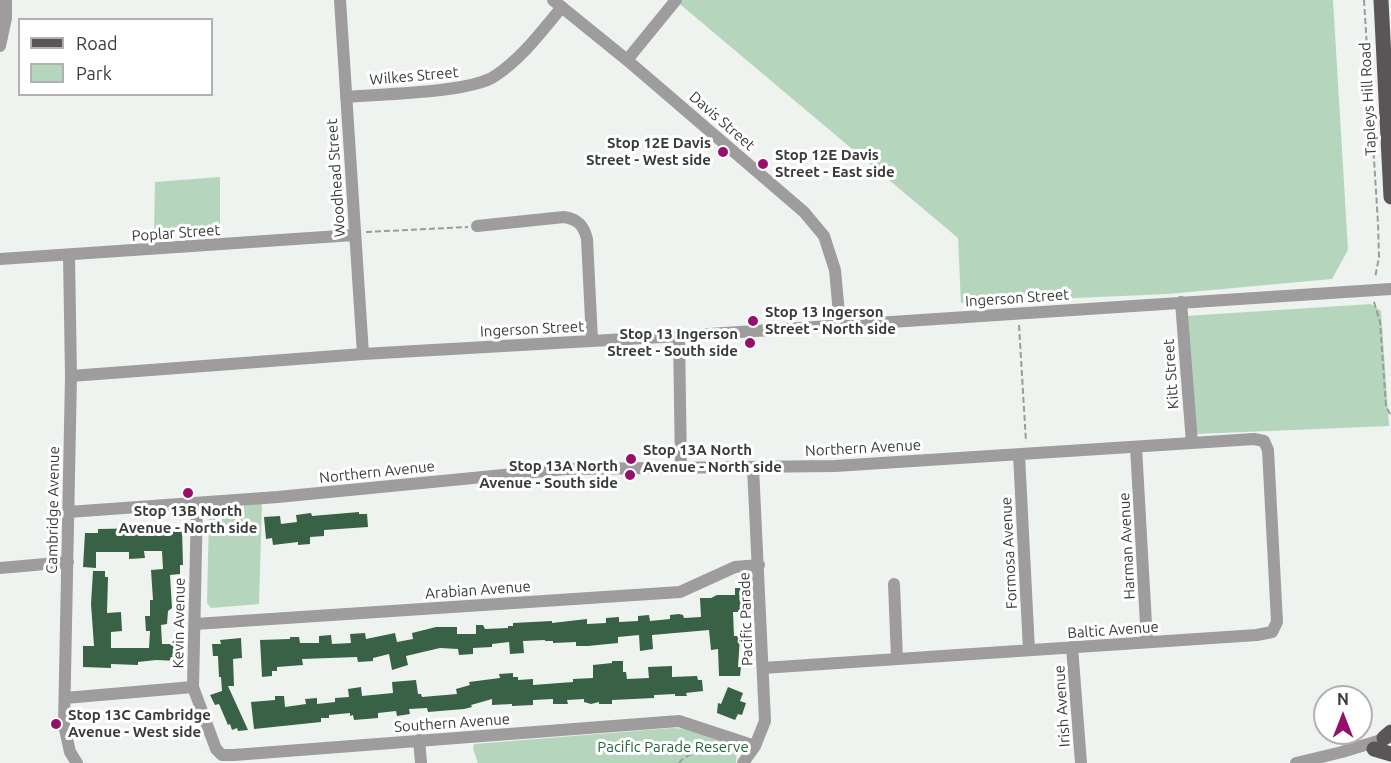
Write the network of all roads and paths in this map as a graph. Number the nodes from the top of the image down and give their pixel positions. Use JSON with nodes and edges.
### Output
{"nodes":[{"id":1,"x":6,"y":0,"type":"edge"},
{"id":2,"x":340,"y":0,"type":"edge"},
{"id":3,"x":676,"y":0,"type":"edge"},
{"id":4,"x":1364,"y":0,"type":"edge"},
{"id":5,"x":1381,"y":0,"type":"edge"},
{"id":6,"x":557,"y":4,"type":"edge"},
{"id":7,"x":0,"y":46,"type":"edge"},
{"id":8,"x":627,"y":60,"type":"junction"},
{"id":9,"x":346,"y":97,"type":"junction"},
{"id":10,"x":1391,"y":197,"type":"edge"},
{"id":11,"x":477,"y":226,"type":"joint"},
{"id":12,"x":354,"y":235,"type":"junction"},
{"id":13,"x":69,"y":255,"type":"junction"},
{"id":14,"x":0,"y":259,"type":"edge"},
{"id":15,"x":1375,"y":277,"type":"dead end"},
{"id":16,"x":1391,"y":289,"type":"edge"},
{"id":17,"x":1181,"y":302,"type":"junction"},
{"id":18,"x":1374,"y":303,"type":"dead end"},
{"id":19,"x":1018,"y":313,"type":"junction"},
{"id":20,"x":840,"y":325,"type":"junction"},
{"id":21,"x":679,"y":336,"type":"junction"},
{"id":22,"x":592,"y":340,"type":"junction"},
{"id":23,"x":363,"y":354,"type":"junction"},
{"id":24,"x":71,"y":376,"type":"junction"},
{"id":25,"x":1391,"y":416,"type":"edge"},
{"id":26,"x":1264,"y":441,"type":"joint"},
{"id":27,"x":1192,"y":443,"type":"junction"},
{"id":28,"x":1136,"y":447,"type":"junction"},
{"id":29,"x":1023,"y":454,"type":"junction"},
{"id":30,"x":753,"y":467,"type":"junction"},
{"id":31,"x":681,"y":468,"type":"junction"},
{"id":32,"x":197,"y":503,"type":"junction"},
{"id":33,"x":68,"y":512,"type":"junction"},
{"id":34,"x":68,"y":562,"type":"junction"},
{"id":35,"x":759,"y":565,"type":"junction"},
{"id":36,"x":0,"y":568,"type":"edge"},
{"id":37,"x":894,"y":584,"type":"dead end"},
{"id":38,"x":195,"y":624,"type":"junction"},
{"id":39,"x":1147,"y":642,"type":"junction"},
{"id":40,"x":1072,"y":647,"type":"junction"},
{"id":41,"x":1029,"y":650,"type":"junction"},
{"id":42,"x":897,"y":659,"type":"junction"},
{"id":43,"x":763,"y":668,"type":"junction"},
{"id":44,"x":193,"y":687,"type":"junction"},
{"id":45,"x":65,"y":698,"type":"junction"},
{"id":46,"x":725,"y":735,"type":"junction"},
{"id":47,"x":419,"y":740,"type":"junction"},
{"id":48,"x":1386,"y":740,"type":"edge"},
{"id":49,"x":755,"y":746,"type":"junction"},
{"id":50,"x":1391,"y":754,"type":"edge"},
{"id":51,"x":77,"y":763,"type":"edge"},
{"id":52,"x":421,"y":763,"type":"edge"},
{"id":53,"x":679,"y":763,"type":"edge"},
{"id":54,"x":743,"y":763,"type":"edge"},
{"id":55,"x":1081,"y":763,"type":"edge"},
{"id":56,"x":1296,"y":763,"type":"edge"}],
"edges":[{"from":1,"to":7,"type":"street"},
{"from":2,"to":9,"type":"street","name":"Woodhead Street"},
{"from":3,"to":8,"type":"street"},
{"from":4,"to":15,"type":"path"},
{"from":5,"to":10,"type":"main road","name":"Tapleys Hill Road"},
{"from":6,"to":8,"type":"street","name":"Davis Street"},
{"from":6,"to":9,"type":"street","name":"Wilkes Street"},
{"from":8,"to":20,"type":"street","name":"Davis Street"},
{"from":9,"to":12,"type":"street","name":"Woodhead Street"},
{"from":11,"to":12,"type":"path"},
{"from":11,"to":22,"type":"street"},
{"from":12,"to":13,"type":"street","name":"Poplar Street"},
{"from":12,"to":23,"type":"street","name":"Woodhead Street"},
{"from":13,"to":14,"type":"street","name":"Poplar Street"},
{"from":13,"to":24,"type":"street","name":"Cambridge Avenue"},
{"from":16,"to":17,"type":"street","name":"Ingerson Street"},
{"from":17,"to":19,"type":"street","name":"Ingerson Street"},
{"from":17,"to":27,"type":"street","name":"Kitt Street"},
{"from":18,"to":25,"type":"path"},
{"from":19,"to":20,"type":"street","name":"Ingerson Street"},
{"from":19,"to":29,"type":"path"},
{"from":20,"to":21,"type":"street","name":"Ingerson Street"},
{"from":21,"to":22,"type":"street","name":"Ingerson Street"},
{"from":21,"to":31,"type":"street"},
{"from":22,"to":23,"type":"street","name":"Ingerson Street"},
{"from":23,"to":24,"type":"street","name":"Ingerson Street"},
{"from":24,"to":33,"type":"street","name":"Cambridge Avenue"},
{"from":26,"to":27,"type":"street","name":"Northern Avenue"},
{"from":26,"to":39,"type":"street","name":"Baltic Avenue"},
{"from":27,"to":28,"type":"street","name":"Northern Avenue"},
{"from":28,"to":29,"type":"street","name":"Northern Avenue"},
{"from":28,"to":39,"type":"street","name":"Harman Avenue"},
{"from":29,"to":30,"type":"street","name":"Northern Avenue"},
{"from":29,"to":41,"type":"street","name":"Formosa Avenue"},
{"from":30,"to":31,"type":"street","name":"Northern Avenue"},
{"from":30,"to":35,"type":"street","name":"Pacific Parade"},
{"from":31,"to":32,"type":"street","name":"Northern Avenue"},
{"from":32,"to":33,"type":"street","name":"Northern Avenue"},
{"from":32,"to":38,"type":"street","name":"Kevin Avenue"},
{"from":33,"to":34,"type":"street","name":"Cambridge Avenue"},
{"from":34,"to":36,"type":"street"},
{"from":34,"to":45,"type":"street","name":"Cambridge Avenue"},
{"from":35,"to":38,"type":"street","name":"Arabian Avenue"},
{"from":35,"to":43,"type":"street","name":"Pacific Parade"},
{"from":37,"to":42,"type":"street"},
{"from":38,"to":44,"type":"street","name":"Kevin Avenue"},
{"from":39,"to":40,"type":"street","name":"Baltic Avenue"},
{"from":40,"to":41,"type":"street","name":"Baltic Avenue"},
{"from":40,"to":55,"type":"street","name":"Irish Avenue"},
{"from":41,"to":42,"type":"street","name":"Baltic Avenue"},
{"from":42,"to":43,"type":"street","name":"Baltic Avenue"},
{"from":43,"to":49,"type":"street","name":"Pacific Parade"},
{"from":44,"to":45,"type":"street","name":"Kevin Avenue"},
{"from":44,"to":47,"type":"street","name":"Southern Avenue"},
{"from":45,"to":51,"type":"street","name":"Cambridge Avenue"},
{"from":46,"to":47,"type":"street","name":"Southern Avenue"},
{"from":46,"to":49,"type":"street","name":"Southern Avenue"},
{"from":46,"to":53,"type":"path"},
{"from":47,"to":52,"type":"street"},
{"from":48,"to":50,"type":"main road"},
{"from":48,"to":56,"type":"street"},
{"from":49,"to":54,"type":"street","name":"Pacific Parade"}]}
